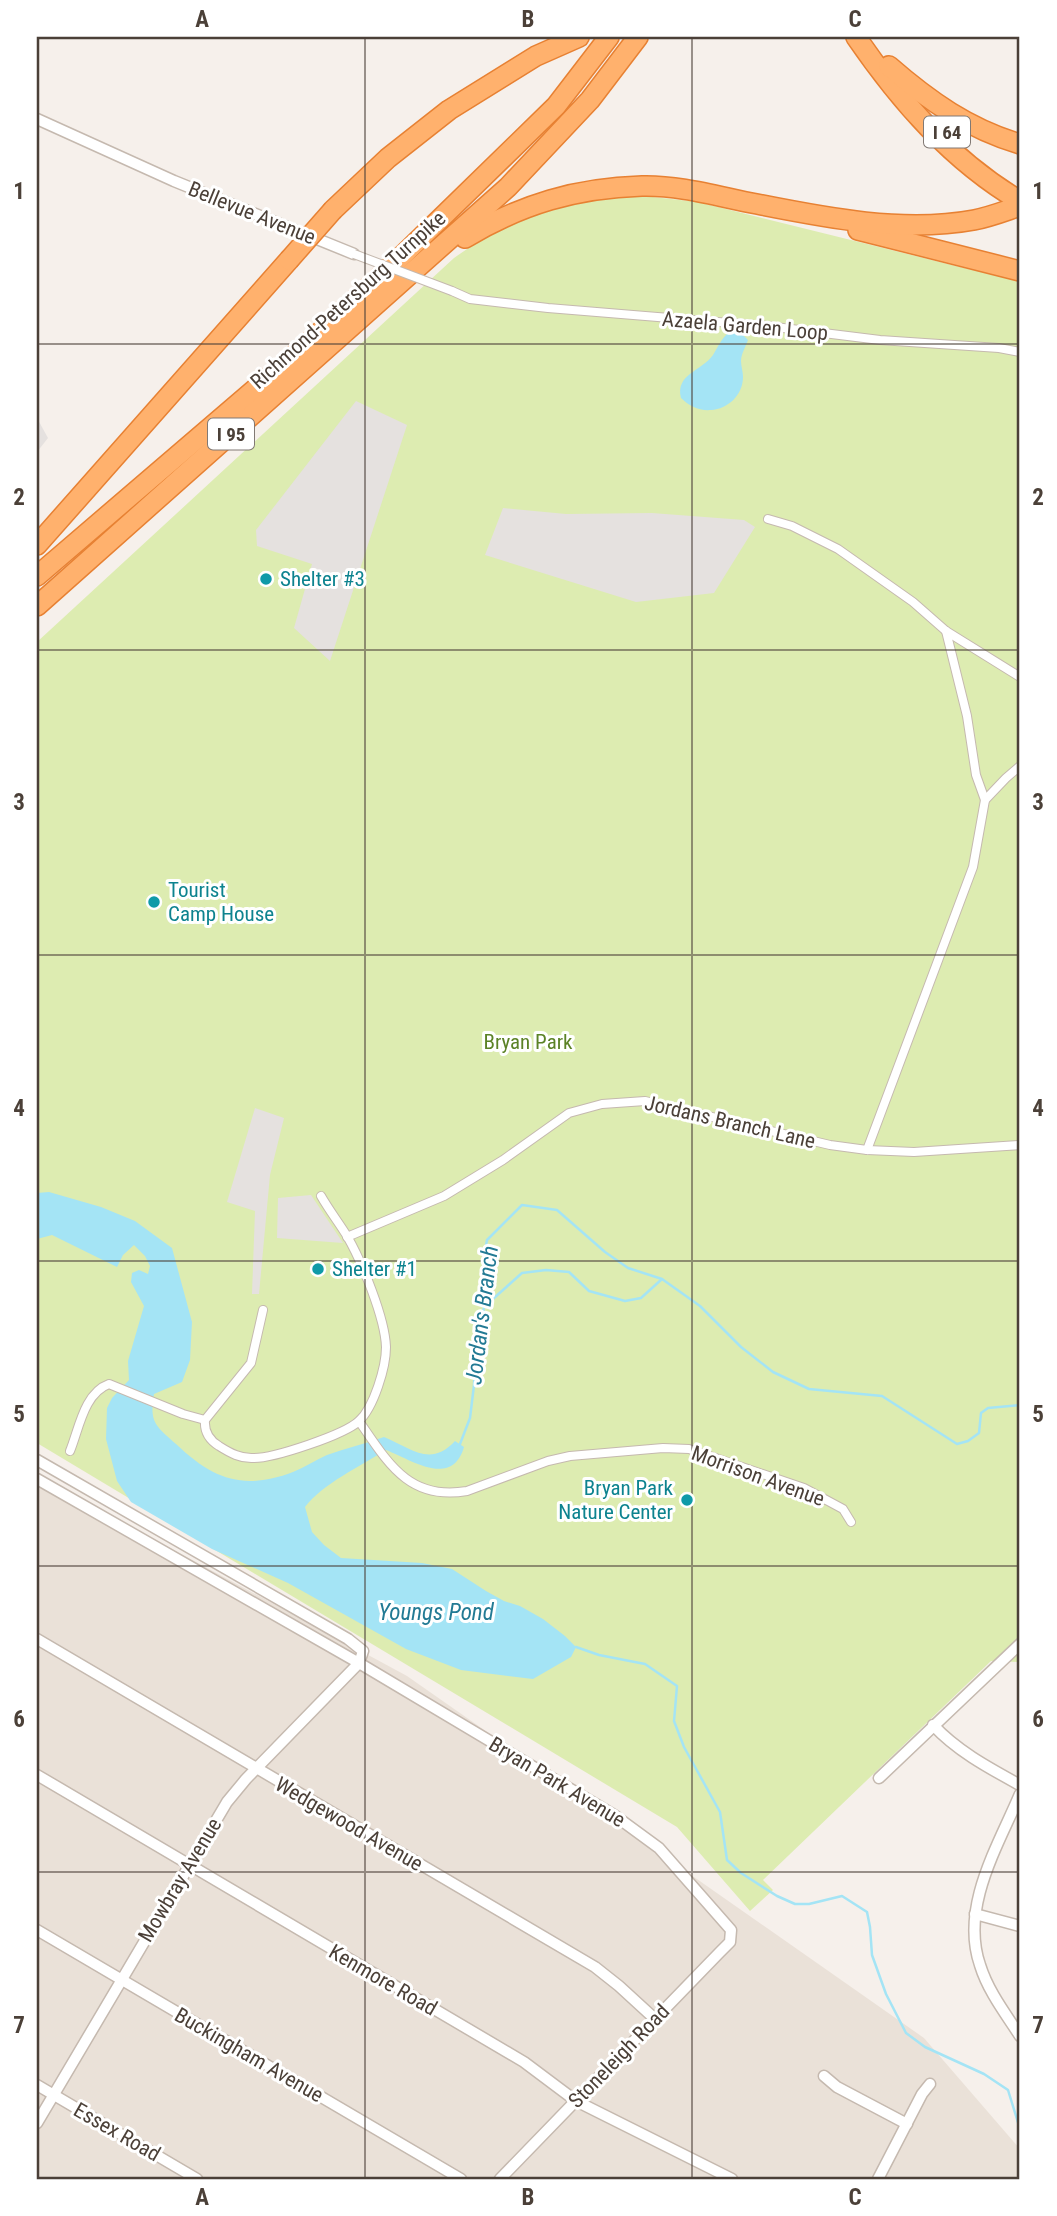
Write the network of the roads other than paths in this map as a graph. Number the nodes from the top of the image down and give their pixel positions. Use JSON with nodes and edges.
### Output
{"nodes":[{"id":1,"x":579,"y":37,"type":"edge"},
{"id":2,"x":609,"y":37,"type":"edge"},
{"id":3,"x":638,"y":37,"type":"edge"},
{"id":4,"x":856,"y":37,"type":"edge"},
{"id":5,"x":869,"y":37,"type":"edge"},
{"id":6,"x":889,"y":66,"type":"junction"},
{"id":7,"x":37,"y":119,"type":"edge"},
{"id":8,"x":1020,"y":144,"type":"edge"},
{"id":9,"x":1016,"y":196,"type":"edge"},
{"id":10,"x":765,"y":206,"type":"junction"},
{"id":11,"x":354,"y":254,"type":"joint"},
{"id":12,"x":425,"y":261,"type":"junction"},
{"id":13,"x":1020,"y":271,"type":"edge"},
{"id":14,"x":470,"y":299,"type":"joint"},
{"id":15,"x":1020,"y":352,"type":"edge"},
{"id":16,"x":768,"y":519,"type":"dead end"},
{"id":17,"x":37,"y":545,"type":"edge"},
{"id":18,"x":37,"y":576,"type":"edge"},
{"id":19,"x":37,"y":606,"type":"edge"},
{"id":20,"x":946,"y":631,"type":"junction"},
{"id":21,"x":1020,"y":677,"type":"edge"},
{"id":22,"x":1020,"y":766,"type":"edge"},
{"id":23,"x":985,"y":800,"type":"junction"},
{"id":24,"x":1020,"y":1145,"type":"edge"},
{"id":25,"x":867,"y":1150,"type":"junction"},
{"id":26,"x":321,"y":1196,"type":"dead end"},
{"id":27,"x":348,"y":1237,"type":"junction"},
{"id":28,"x":263,"y":1310,"type":"dead end"},
{"id":29,"x":205,"y":1420,"type":"junction"},
{"id":30,"x":359,"y":1421,"type":"junction"},
{"id":31,"x":70,"y":1451,"type":"dead end"},
{"id":32,"x":37,"y":1460,"type":"edge"},
{"id":33,"x":37,"y":1479,"type":"edge"},
{"id":34,"x":851,"y":1522,"type":"dead end"},
{"id":35,"x":37,"y":1639,"type":"edge"},
{"id":36,"x":1020,"y":1643,"type":"edge"},
{"id":37,"x":359,"y":1663,"type":"junction"},
{"id":38,"x":933,"y":1725,"type":"junction"},
{"id":39,"x":256,"y":1769,"type":"junction"},
{"id":40,"x":37,"y":1775,"type":"edge"},
{"id":41,"x":879,"y":1778,"type":"dead end"},
{"id":42,"x":1020,"y":1785,"type":"edge"},
{"id":43,"x":1020,"y":1794,"type":"edge"},
{"id":44,"x":189,"y":1866,"type":"junction"},
{"id":45,"x":975,"y":1914,"type":"junction"},
{"id":46,"x":1020,"y":1926,"type":"edge"},
{"id":47,"x":37,"y":1930,"type":"edge"},
{"id":48,"x":731,"y":1930,"type":"joint"},
{"id":49,"x":121,"y":1980,"type":"junction"},
{"id":50,"x":655,"y":2019,"type":"junction"},
{"id":51,"x":1020,"y":2035,"type":"edge"},
{"id":52,"x":824,"y":2076,"type":"dead end"},
{"id":53,"x":930,"y":2084,"type":"dead end"},
{"id":54,"x":37,"y":2085,"type":"edge"},
{"id":55,"x":54,"y":2095,"type":"junction"},
{"id":56,"x":576,"y":2101,"type":"junction"},
{"id":57,"x":37,"y":2123,"type":"edge"},
{"id":58,"x":907,"y":2124,"type":"junction"},
{"id":59,"x":197,"y":2179,"type":"edge"},
{"id":60,"x":461,"y":2179,"type":"edge"},
{"id":61,"x":500,"y":2179,"type":"edge"},
{"id":62,"x":732,"y":2179,"type":"edge"},
{"id":63,"x":878,"y":2179,"type":"edge"}],
"edges":[{"from":1,"to":17,"type":"highway","bridge":true},
{"from":2,"to":18,"type":"highway","name":"Richmond-Petersburg Turnpike","number":"I 95"},
{"from":3,"to":12,"type":"highway","name":"Richmond-Petersburg Turnpike","number":"I 95"},
{"from":4,"to":9,"type":"highway"},
{"from":5,"to":6,"type":"highway","number":"I 64"},
{"from":6,"to":8,"type":"highway"},
{"from":6,"to":9,"type":"highway","number":"I 64"},
{"from":7,"to":11,"type":"street","name":"Bellevue Avenue"},
{"from":9,"to":10,"type":"highway"},
{"from":10,"to":12,"type":"highway"},
{"from":10,"to":13,"type":"highway"},
{"from":11,"to":14,"type":"street","name":"Bellevue Avenue","bridge":true},
{"from":12,"to":19,"type":"highway","name":"Richmond-Petersburg Turnpike","number":"I 95"},
{"from":14,"to":15,"type":"street","name":"Azaela Garden Loop"},
{"from":16,"to":20,"type":"street"},
{"from":20,"to":21,"type":"street"},
{"from":20,"to":23,"type":"street"},
{"from":22,"to":23,"type":"street"},
{"from":23,"to":25,"type":"street"},
{"from":24,"to":25,"type":"street","name":"Jordans Branch Lane"},
{"from":25,"to":27,"type":"street","name":"Jordans Branch Lane"},
{"from":26,"to":27,"type":"street"},
{"from":27,"to":30,"type":"street"},
{"from":28,"to":29,"type":"street"},
{"from":29,"to":30,"type":"street"},
{"from":29,"to":31,"type":"street"},
{"from":30,"to":34,"type":"street","name":"Morrison Avenue"},
{"from":32,"to":37,"type":"street"},
{"from":33,"to":37,"type":"street","name":"Bryan Park Avenue"},
{"from":35,"to":39,"type":"street","name":"Wedgewood Avenue"},
{"from":36,"to":38,"type":"street"},
{"from":37,"to":39,"type":"street","name":"Mowbray Avenue"},
{"from":37,"to":48,"type":"street","name":"Bryan Park Avenue"},
{"from":38,"to":41,"type":"street"},
{"from":38,"to":42,"type":"street"},
{"from":39,"to":44,"type":"street","name":"Mowbray Avenue"},
{"from":39,"to":50,"type":"street","name":"Wedgewood Avenue"},
{"from":40,"to":44,"type":"street","name":"Kenmore Road"},
{"from":43,"to":45,"type":"street"},
{"from":44,"to":49,"type":"street","name":"Mowbray Avenue"},
{"from":44,"to":56,"type":"street","name":"Kenmore Road"},
{"from":45,"to":46,"type":"street"},
{"from":45,"to":51,"type":"street"},
{"from":47,"to":49,"type":"street","name":"Buckingham Avenue"},
{"from":48,"to":50,"type":"street","name":"Stoneleigh Road"},
{"from":49,"to":55,"type":"street","name":"Mowbray Avenue"},
{"from":49,"to":60,"type":"street","name":"Buckingham Avenue"},
{"from":50,"to":56,"type":"street","name":"Stoneleigh Road"},
{"from":52,"to":58,"type":"street"},
{"from":53,"to":58,"type":"street"},
{"from":54,"to":55,"type":"street","name":"Essex Road"},
{"from":55,"to":57,"type":"street","name":"Mowbray Avenue"},
{"from":55,"to":59,"type":"street","name":"Essex Road"},
{"from":56,"to":61,"type":"street","name":"Stoneleigh Road"},
{"from":56,"to":62,"type":"street","name":"Kenmore Road"},
{"from":58,"to":63,"type":"street"}]}
